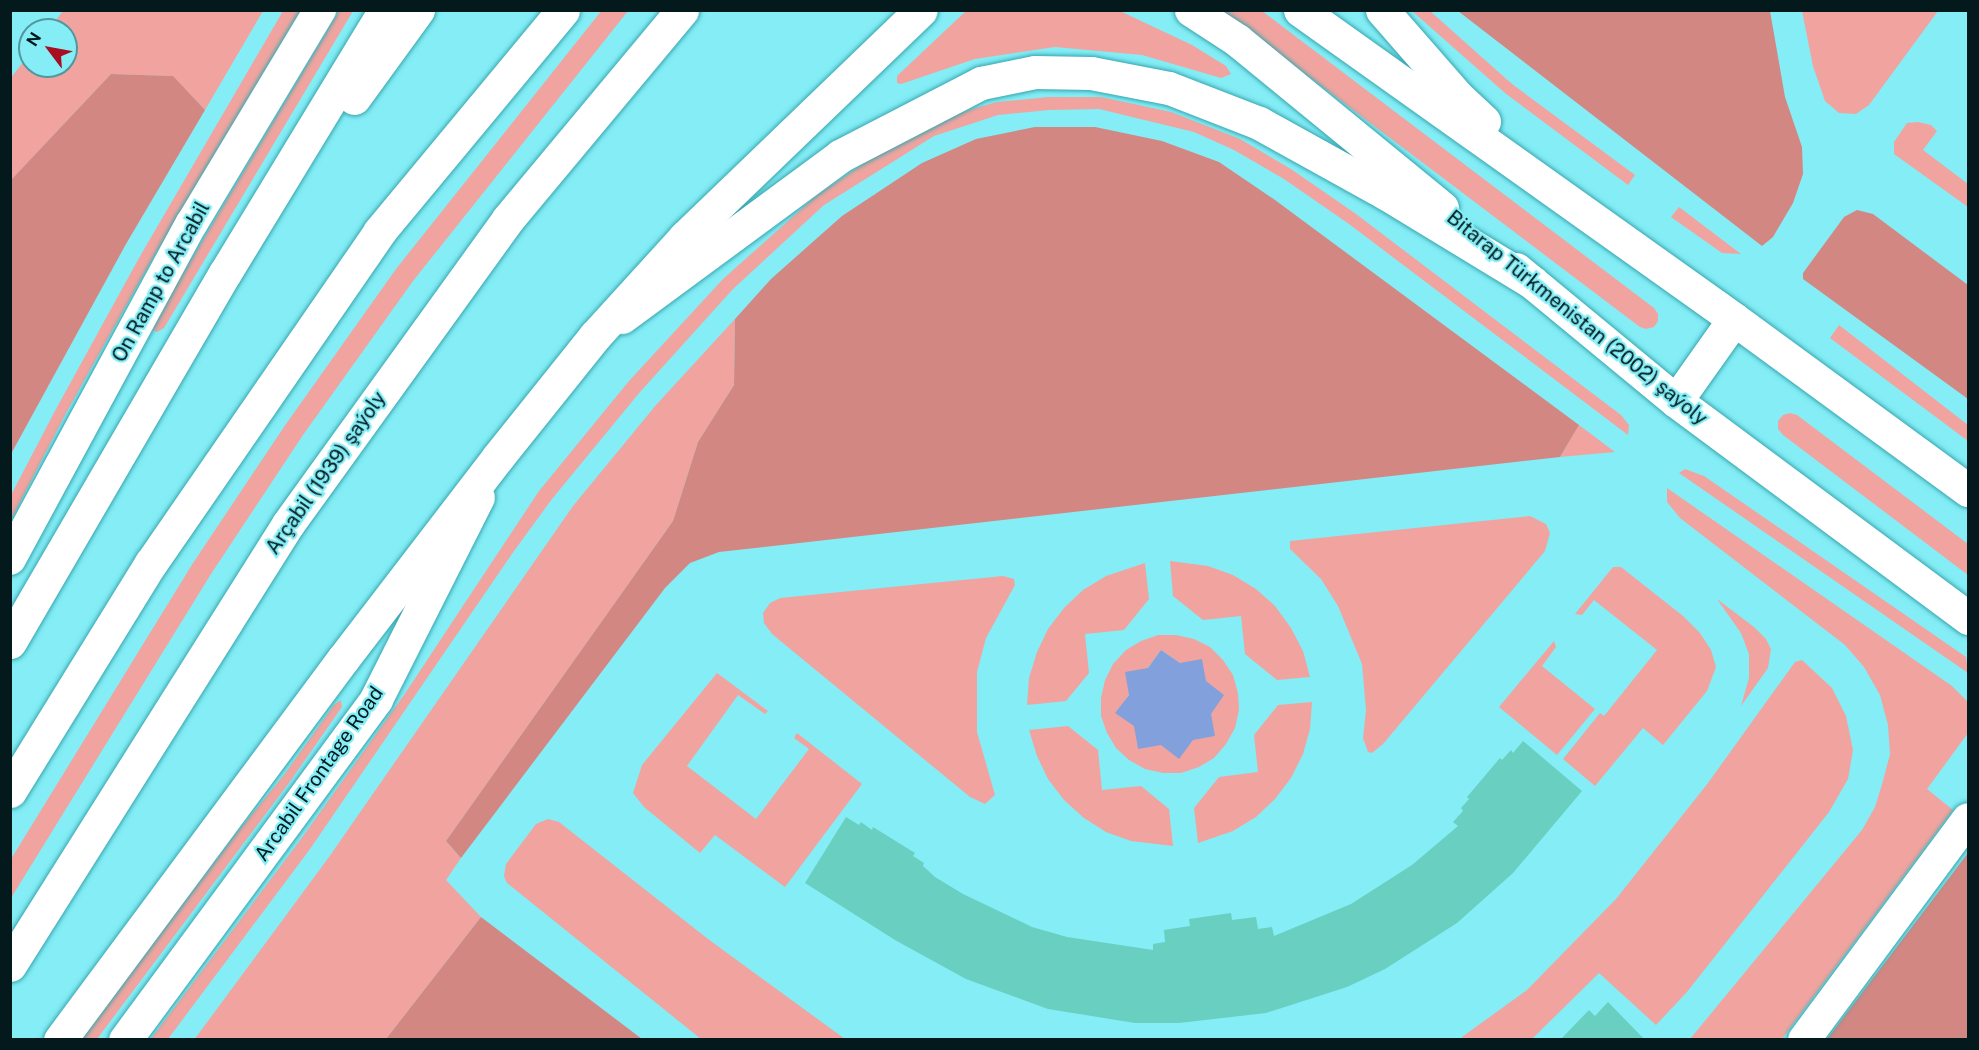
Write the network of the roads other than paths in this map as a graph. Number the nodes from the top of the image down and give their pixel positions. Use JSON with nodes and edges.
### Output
{"nodes":[{"id":1,"x":320,"y":10,"type":"edge"},
{"id":2,"x":385,"y":10,"type":"edge"},
{"id":3,"x":418,"y":10,"type":"edge"},
{"id":4,"x":562,"y":10,"type":"edge"},
{"id":5,"x":682,"y":10,"type":"edge"},
{"id":6,"x":921,"y":10,"type":"edge"},
{"id":7,"x":1191,"y":10,"type":"edge"},
{"id":8,"x":1300,"y":10,"type":"edge"},
{"id":9,"x":1382,"y":10,"type":"edge"},
{"id":10,"x":1588,"y":215,"type":"junction"},
{"id":11,"x":225,"y":273,"type":"junction"},
{"id":12,"x":1533,"y":282,"type":"junction"},
{"id":13,"x":1734,"y":319,"type":"junction"},
{"id":14,"x":595,"y":336,"type":"junction"},
{"id":15,"x":1677,"y":400,"type":"junction"},
{"id":16,"x":498,"y":457,"type":"junction"},
{"id":17,"x":1968,"y":490,"type":"edge"},
{"id":18,"x":10,"y":560,"type":"edge"},
{"id":19,"x":1968,"y":618,"type":"edge"},
{"id":20,"x":10,"y":642,"type":"edge"},
{"id":21,"x":10,"y":791,"type":"edge"},
{"id":22,"x":1968,"y":819,"type":"edge"},
{"id":23,"x":10,"y":965,"type":"edge"},
{"id":24,"x":60,"y":1040,"type":"edge"},
{"id":25,"x":125,"y":1040,"type":"edge"},
{"id":26,"x":1804,"y":1040,"type":"edge"}],
"edges":[{"from":1,"to":18,"type":"street","name":"On Ramp to Arcabil"},
{"from":2,"to":11,"type":"main road"},
{"from":3,"to":11,"type":"main road"},
{"from":4,"to":21,"type":"main road"},
{"from":5,"to":23,"type":"main road","name":"Arçabil (1939) şaýoly"},
{"from":6,"to":14,"type":"main road"},
{"from":7,"to":12,"type":"main road","name":"Bitarap Türkmenistan (2002) şaýoly"},
{"from":8,"to":10,"type":"main road"},
{"from":9,"to":10,"type":"main road"},
{"from":10,"to":13,"type":"main road"},
{"from":11,"to":20,"type":"main road"},
{"from":12,"to":14,"type":"main road"},
{"from":12,"to":15,"type":"main road","name":"Bitarap Türkmenistan (2002) şaýoly"},
{"from":13,"to":15,"type":"main road"},
{"from":13,"to":17,"type":"main road"},
{"from":14,"to":16,"type":"main road"},
{"from":15,"to":19,"type":"main road","name":"Bitarap Türkmenistan (2002) şaýoly"},
{"from":16,"to":24,"type":"main road"},
{"from":16,"to":25,"type":"main road","name":"Arcabil Frontage Road"},
{"from":22,"to":26,"type":"street"}]}
